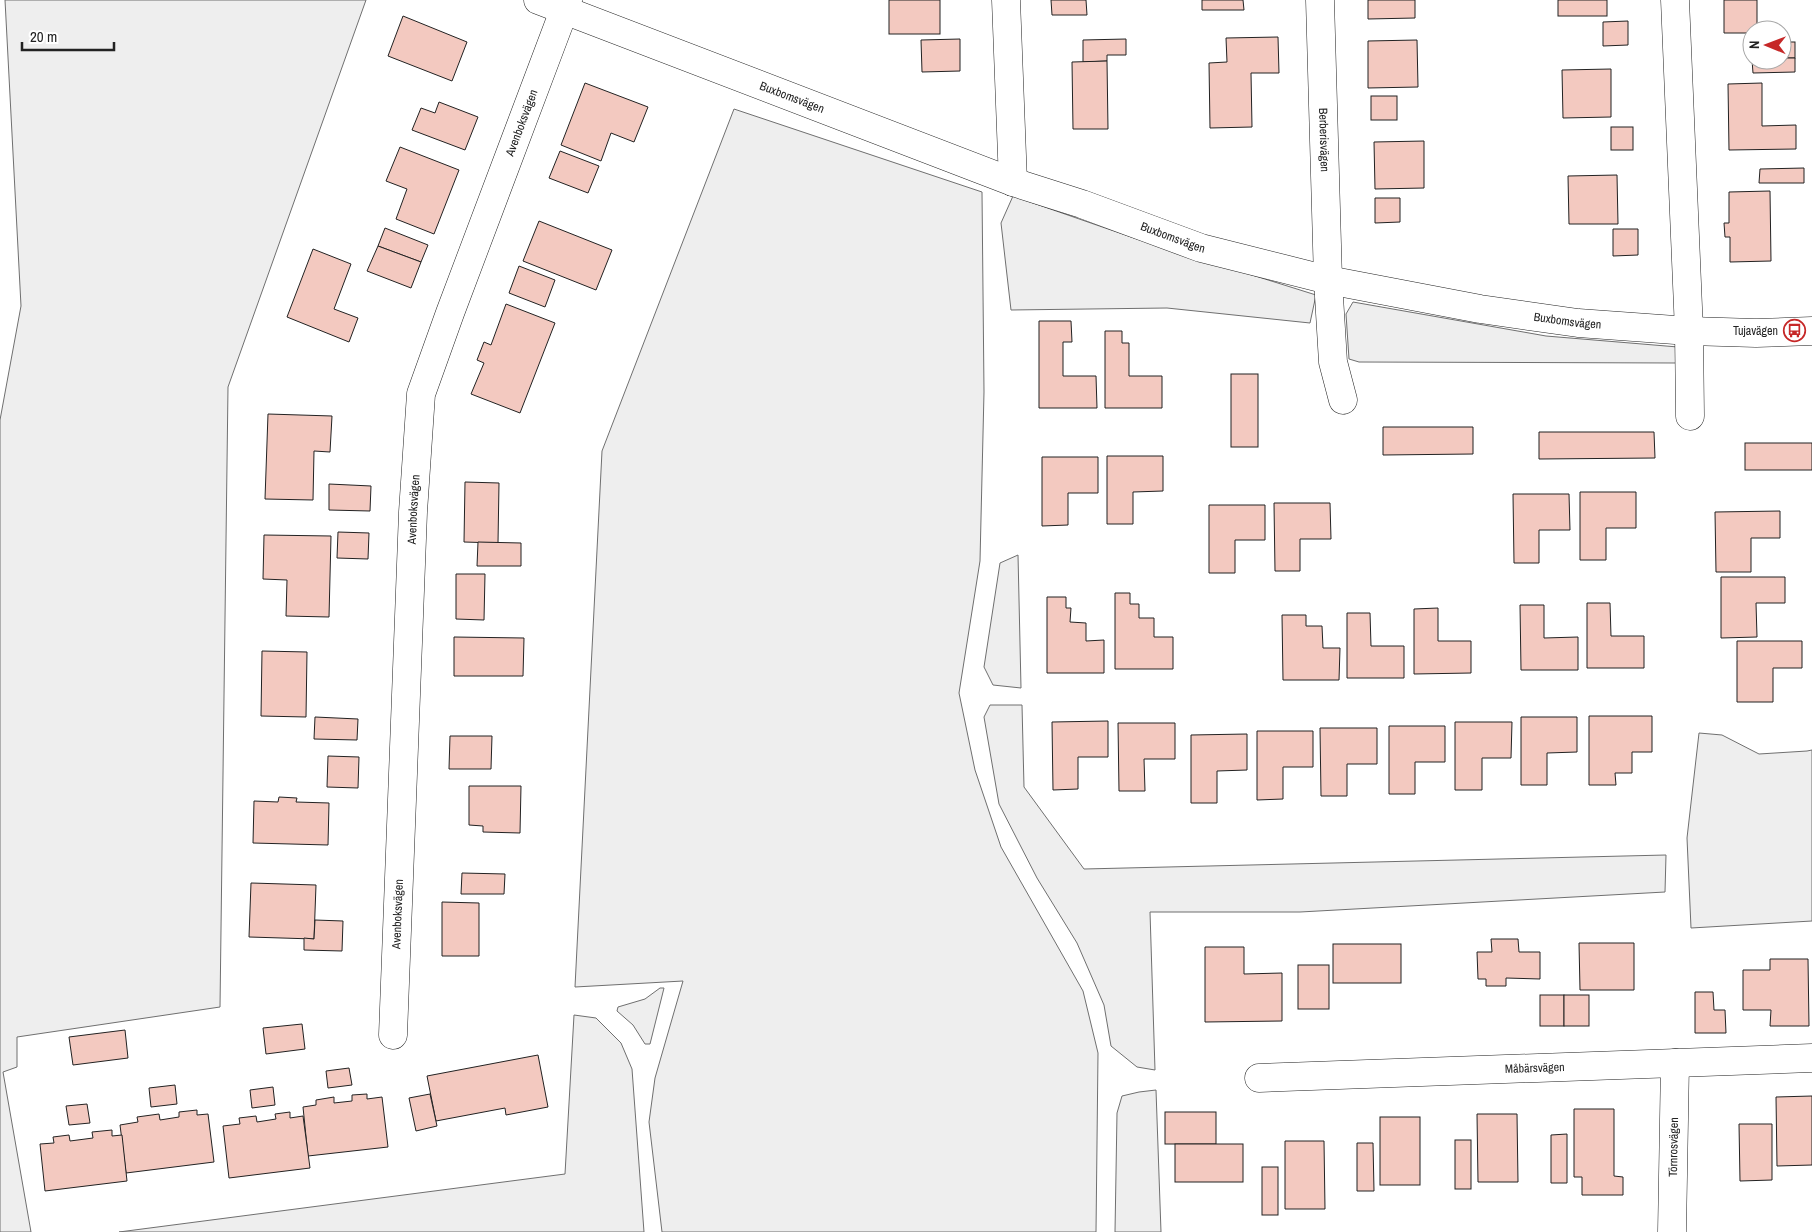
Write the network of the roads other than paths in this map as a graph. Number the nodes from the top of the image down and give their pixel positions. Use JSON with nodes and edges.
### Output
{"nodes":[{"id":1,"x":538,"y":0,"type":"edge"},
{"id":2,"x":1006,"y":0,"type":"edge"},
{"id":3,"x":1320,"y":0,"type":"edge"},
{"id":4,"x":1675,"y":0,"type":"edge"},
{"id":5,"x":566,"y":5,"type":"edge"},
{"id":6,"x":1013,"y":182,"type":"junction"},
{"id":7,"x":1328,"y":280,"type":"junction"},
{"id":8,"x":1689,"y":331,"type":"junction"},
{"id":9,"x":1812,"y":331,"type":"edge"},
{"id":10,"x":1343,"y":400,"type":"dead end"},
{"id":11,"x":1690,"y":416,"type":"dead end"},
{"id":12,"x":393,"y":1034,"type":"dead end"},
{"id":13,"x":1812,"y":1058,"type":"edge"},
{"id":14,"x":1675,"y":1063,"type":"junction"},
{"id":15,"x":1259,"y":1078,"type":"dead end"},
{"id":16,"x":1672,"y":1232,"type":"edge"}],
"edges":[{"from":1,"to":5,"type":"street","name":"Buxbomsvägen"},
{"from":2,"to":6,"type":"street"},
{"from":3,"to":7,"type":"street","name":"Berberisvägen"},
{"from":4,"to":8,"type":"street"},
{"from":5,"to":6,"type":"street","name":"Buxbomsvägen"},
{"from":5,"to":12,"type":"street","name":"Avenboksvägen"},
{"from":6,"to":7,"type":"street","name":"Buxbomsvägen"},
{"from":7,"to":8,"type":"street","name":"Buxbomsvägen"},
{"from":7,"to":10,"type":"street","name":"Berberisvägen"},
{"from":8,"to":9,"type":"street","name":"Buxbomsvägen"},
{"from":8,"to":11,"type":"street"},
{"from":13,"to":14,"type":"street","name":"Måbärsvägen"},
{"from":14,"to":15,"type":"street","name":"Måbärsvägen"},
{"from":14,"to":16,"type":"street","name":"Törnrosvägen"}]}
